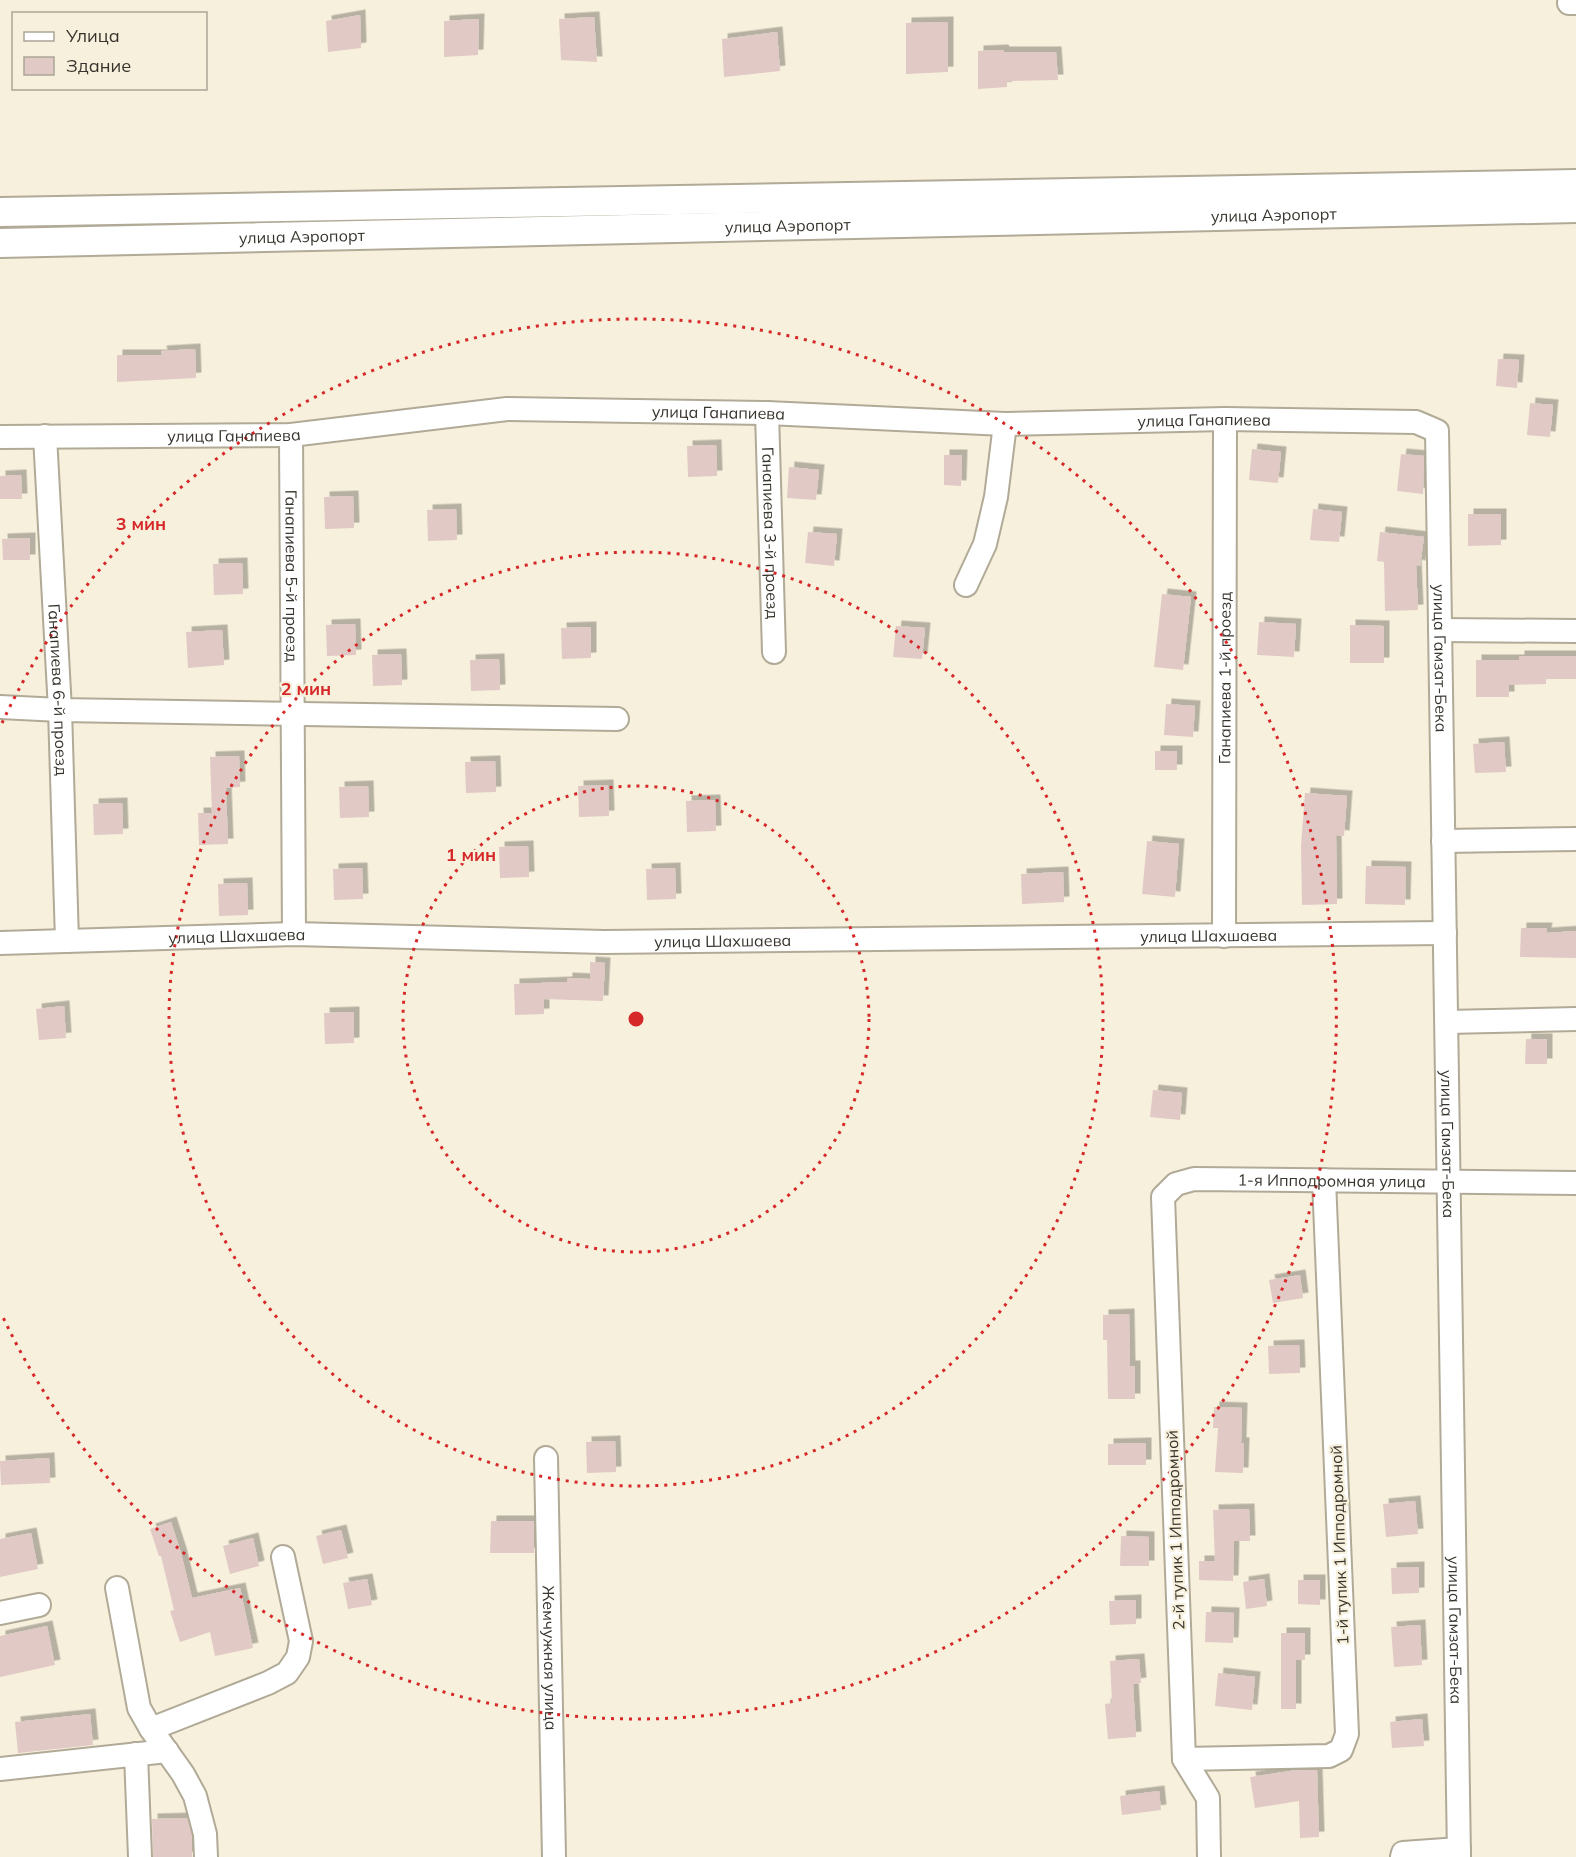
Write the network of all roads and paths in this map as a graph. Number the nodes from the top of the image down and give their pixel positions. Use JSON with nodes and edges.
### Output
{"nodes":[{"id":1,"x":1576,"y":184,"type":"edge"},
{"id":2,"x":1576,"y":208,"type":"edge"},
{"id":3,"x":0,"y":212,"type":"edge"},
{"id":4,"x":0,"y":243,"type":"edge"},
{"id":5,"x":767,"y":413,"type":"junction"},
{"id":6,"x":1225,"y":419,"type":"junction"},
{"id":7,"x":1005,"y":424,"type":"junction"},
{"id":8,"x":1437,"y":431,"type":"joint"},
{"id":9,"x":291,"y":435,"type":"junction"},
{"id":10,"x":45,"y":436,"type":"junction"},
{"id":11,"x":0,"y":437,"type":"edge"},
{"id":12,"x":966,"y":585,"type":"dead end"},
{"id":13,"x":1440,"y":630,"type":"junction"},
{"id":14,"x":1576,"y":631,"type":"edge"},
{"id":15,"x":774,"y":652,"type":"dead end"},
{"id":16,"x":0,"y":707,"type":"edge"},
{"id":17,"x":60,"y":711,"type":"junction"},
{"id":18,"x":293,"y":715,"type":"junction"},
{"id":19,"x":617,"y":719,"type":"dead end"},
{"id":20,"x":1576,"y":839,"type":"edge"},
{"id":21,"x":1443,"y":842,"type":"junction"},
{"id":22,"x":1444,"y":933,"type":"junction"},
{"id":23,"x":294,"y":934,"type":"junction"},
{"id":24,"x":1224,"y":936,"type":"junction"},
{"id":25,"x":67,"y":941,"type":"junction"},
{"id":26,"x":0,"y":943,"type":"edge"},
{"id":27,"x":1576,"y":1019,"type":"edge"},
{"id":28,"x":1447,"y":1022,"type":"junction"},
{"id":29,"x":1324,"y":1180,"type":"junction"},
{"id":30,"x":1449,"y":1182,"type":"junction"},
{"id":31,"x":1576,"y":1183,"type":"edge"},
{"id":32,"x":1163,"y":1197,"type":"joint"},
{"id":33,"x":546,"y":1458,"type":"dead end"},
{"id":34,"x":283,"y":1557,"type":"dead end"},
{"id":35,"x":117,"y":1588,"type":"dead end"},
{"id":36,"x":39,"y":1605,"type":"dead end"},
{"id":37,"x":0,"y":1612,"type":"edge"},
{"id":38,"x":151,"y":1729,"type":"junction"},
{"id":39,"x":166,"y":1750,"type":"junction"},
{"id":40,"x":136,"y":1754,"type":"junction"},
{"id":41,"x":1184,"y":1759,"type":"junction"},
{"id":42,"x":0,"y":1769,"type":"edge"},
{"id":43,"x":1459,"y":1853,"type":"edge"},
{"id":44,"x":140,"y":1857,"type":"edge"},
{"id":45,"x":206,"y":1857,"type":"edge"},
{"id":46,"x":554,"y":1857,"type":"edge"},
{"id":47,"x":1209,"y":1857,"type":"edge"},
{"id":48,"x":1402,"y":1857,"type":"edge"}],
"edges":[{"from":1,"to":3,"type":"main road","name":"улица Аэропорт"},
{"from":2,"to":4,"type":"main road","name":"улица Аэропорт"},
{"from":5,"to":7,"type":"street","name":"улица Ганапиева"},
{"from":5,"to":9,"type":"street","name":"улица Ганапиева"},
{"from":5,"to":15,"type":"street","name":"Ганапиева 3-й проезд"},
{"from":6,"to":7,"type":"street","name":"улица Ганапиева"},
{"from":6,"to":8,"type":"street","name":"улица Ганапиева"},
{"from":6,"to":24,"type":"street","name":"Ганапиева 1-й проезд"},
{"from":7,"to":12,"type":"street"},
{"from":8,"to":13,"type":"street","name":"улица Гамзат-Бека"},
{"from":9,"to":10,"type":"street","name":"улица Ганапиева"},
{"from":9,"to":18,"type":"street","name":"Ганапиева 5-й проезд"},
{"from":10,"to":11,"type":"street","name":"улица Ганапиева"},
{"from":10,"to":17,"type":"street","name":"Ганапиева 6-й проезд"},
{"from":13,"to":14,"type":"street"},
{"from":13,"to":21,"type":"street","name":"улица Гамзат-Бека"},
{"from":16,"to":17,"type":"street"},
{"from":17,"to":18,"type":"street"},
{"from":17,"to":25,"type":"street","name":"Ганапиева 6-й проезд"},
{"from":18,"to":19,"type":"street"},
{"from":18,"to":23,"type":"street","name":"Ганапиева 5-й проезд"},
{"from":20,"to":21,"type":"street"},
{"from":21,"to":22,"type":"street","name":"улица Гамзат-Бека"},
{"from":22,"to":24,"type":"street","name":"улица Шахшаева"},
{"from":22,"to":28,"type":"street","name":"улица Гамзат-Бека"},
{"from":23,"to":24,"type":"street","name":"улица Шахшаева"},
{"from":23,"to":25,"type":"street","name":"улица Шахшаева"},
{"from":25,"to":26,"type":"street","name":"улица Шахшаева"},
{"from":27,"to":28,"type":"street"},
{"from":28,"to":30,"type":"street","name":"улица Гамзат-Бека"},
{"from":29,"to":30,"type":"street","name":"1-я Ипподромная улица"},
{"from":29,"to":32,"type":"street","name":"1-я Ипподромная улица"},
{"from":29,"to":41,"type":"street","name":"1-й тупик 1 Ипподромной"},
{"from":30,"to":31,"type":"street","name":"1-я Ипподромная улица"},
{"from":30,"to":43,"type":"street","name":"улица Гамзат-Бека"},
{"from":32,"to":41,"type":"street","name":"2-й тупик 1 Ипподромной"},
{"from":33,"to":46,"type":"street","name":"Жемчужная улица"},
{"from":34,"to":38,"type":"street"},
{"from":35,"to":38,"type":"street"},
{"from":36,"to":37,"type":"street"},
{"from":38,"to":39,"type":"street"},
{"from":39,"to":40,"type":"street"},
{"from":39,"to":45,"type":"street"},
{"from":40,"to":42,"type":"street"},
{"from":40,"to":44,"type":"street"},
{"from":41,"to":47,"type":"street","name":"2-й тупик 1 Ипподромной"},
{"from":43,"to":48,"type":"street"}]}
